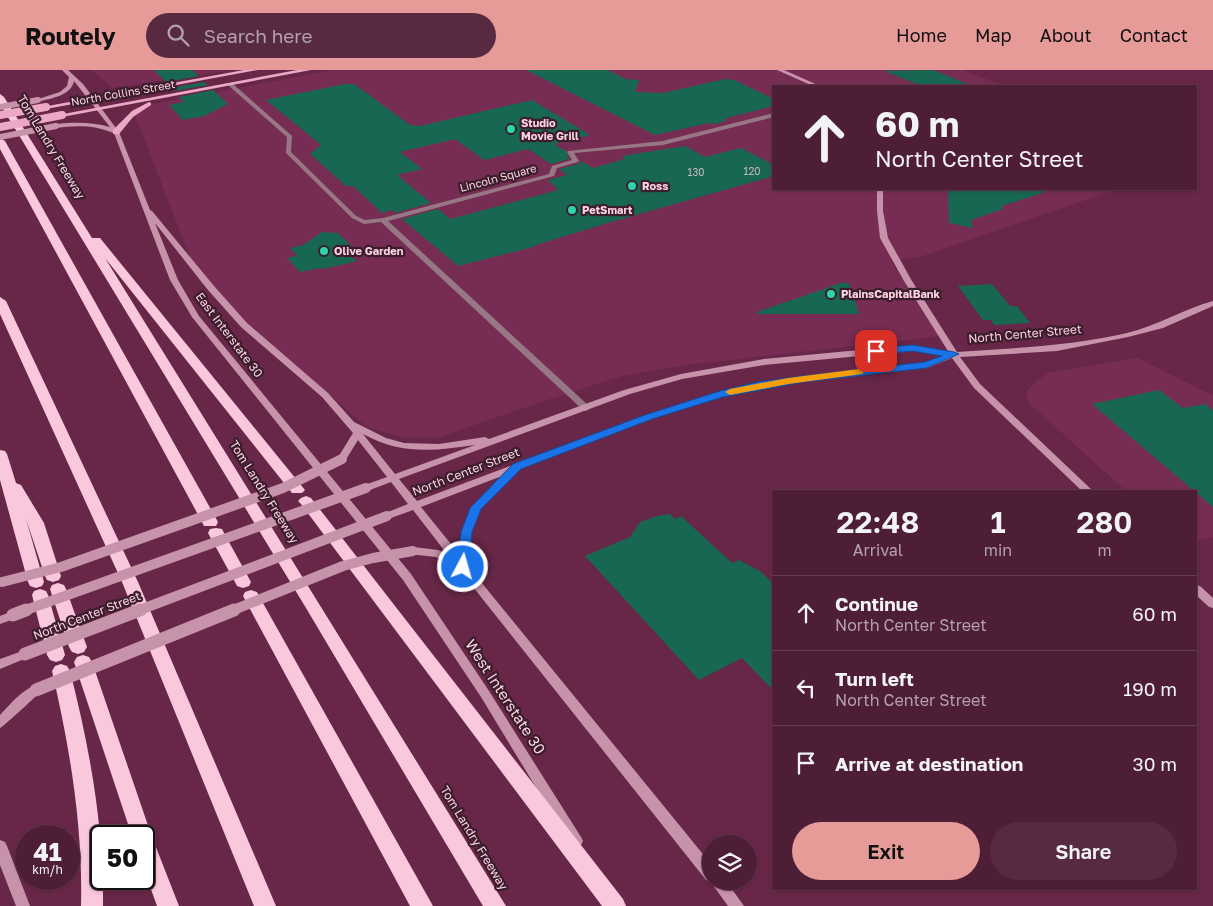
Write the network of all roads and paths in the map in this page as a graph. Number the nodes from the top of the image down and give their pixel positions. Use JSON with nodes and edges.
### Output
{"nodes":[{"id":1,"x":64,"y":70,"type":"edge"},
{"id":2,"x":255,"y":70,"type":"edge"},
{"id":3,"x":308,"y":70,"type":"edge"},
{"id":4,"x":780,"y":70,"type":"edge"},
{"id":5,"x":72,"y":76,"type":"junction"},
{"id":6,"x":231,"y":85,"type":"junction"},
{"id":7,"x":815,"y":85,"type":"edge"},
{"id":8,"x":170,"y":96,"type":"junction"},
{"id":9,"x":0,"y":98,"type":"edge"},
{"id":10,"x":92,"y":99,"type":"junction"},
{"id":11,"x":0,"y":107,"type":"edge"},
{"id":12,"x":99,"y":109,"type":"junction"},
{"id":13,"x":0,"y":115,"type":"edge"},
{"id":14,"x":772,"y":116,"type":"edge"},
{"id":15,"x":0,"y":127,"type":"edge"},
{"id":16,"x":116,"y":132,"type":"junction"},
{"id":17,"x":0,"y":137,"type":"edge"},
{"id":18,"x":0,"y":141,"type":"edge"},
{"id":19,"x":50,"y":181,"type":"junction"},
{"id":20,"x":880,"y":190,"type":"edge"},
{"id":21,"x":144,"y":205,"type":"junction"},
{"id":22,"x":382,"y":220,"type":"junction"},
{"id":23,"x":0,"y":301,"type":"edge"},
{"id":24,"x":1213,"y":304,"type":"edge"},
{"id":25,"x":954,"y":354,"type":"junction"},
{"id":26,"x":586,"y":408,"type":"junction"},
{"id":27,"x":349,"y":422,"type":"junction"},
{"id":28,"x":358,"y":433,"type":"junction"},
{"id":29,"x":510,"y":436,"type":"junction"},
{"id":30,"x":2,"y":459,"type":"edge"},
{"id":31,"x":517,"y":467,"type":"junction"},
{"id":32,"x":394,"y":477,"type":"junction"},
{"id":33,"x":1087,"y":490,"type":"edge"},
{"id":34,"x":416,"y":506,"type":"junction"},
{"id":35,"x":355,"y":512,"type":"joint"},
{"id":36,"x":463,"y":567,"type":"junction"},
{"id":37,"x":1,"y":582,"type":"edge"},
{"id":38,"x":1197,"y":590,"type":"edge"},
{"id":39,"x":1213,"y":604,"type":"edge"},
{"id":40,"x":0,"y":620,"type":"edge"},
{"id":41,"x":0,"y":664,"type":"edge"},
{"id":42,"x":0,"y":722,"type":"edge"},
{"id":43,"x":138,"y":825,"type":"edge"},
{"id":44,"x":0,"y":846,"type":"edge"},
{"id":45,"x":702,"y":864,"type":"edge"},
{"id":46,"x":155,"y":871,"type":"edge"},
{"id":47,"x":724,"y":890,"type":"edge"},
{"id":48,"x":23,"y":906,"type":"edge"},
{"id":49,"x":92,"y":906,"type":"edge"},
{"id":50,"x":168,"y":906,"type":"edge"},
{"id":51,"x":265,"y":906,"type":"edge"},
{"id":52,"x":422,"y":906,"type":"edge"},
{"id":53,"x":495,"y":906,"type":"edge"},
{"id":54,"x":616,"y":906,"type":"edge"},
{"id":55,"x":737,"y":906,"type":"edge"}],
"edges":[{"from":1,"to":5,"type":"main road","name":"East Interstate 30"},
{"from":2,"to":10,"type":"main road","name":"North Collins Street"},
{"from":3,"to":6,"type":"main road","name":"North Collins Street"},
{"from":4,"to":7,"type":"main road"},
{"from":5,"to":10,"type":"main road","name":"East Interstate 30"},
{"from":5,"to":11,"type":"main road","bridge":true},
{"from":6,"to":8,"type":"main road","name":"North Collins Street"},
{"from":6,"to":22,"type":"street","name":"Lincoln Square"},
{"from":8,"to":12,"type":"main road","name":"North Collins Street"},
{"from":8,"to":16,"type":"main road"},
{"from":9,"to":19,"type":"highway","name":"Tom Landry Freeway"},
{"from":10,"to":12,"type":"main road","name":"East Interstate 30"},
{"from":10,"to":13,"type":"main road","name":"North Collins Street","bridge":true},
{"from":12,"to":15,"type":"main road","name":"North Collins Street","bridge":true},
{"from":12,"to":16,"type":"main road","name":"East Interstate 30"},
{"from":14,"to":22,"type":"street","name":"Lincoln Square"},
{"from":16,"to":17,"type":"main road","bridge":true},
{"from":16,"to":21,"type":"main road","name":"East Interstate 30"},
{"from":18,"to":52,"type":"highway"},
{"from":19,"to":53,"type":"highway","name":"Tom Landry Freeway"},
{"from":19,"to":54,"type":"highway"},
{"from":20,"to":25,"type":"main road"},
{"from":21,"to":27,"type":"main road"},
{"from":21,"to":35,"type":"main road","name":"East Interstate 30"},
{"from":22,"to":26,"type":"street"},
{"from":23,"to":51,"type":"highway"},
{"from":24,"to":25,"type":"main road","name":"North Center Street"},
{"from":25,"to":26,"type":"main road","name":"North Center Street"},
{"from":25,"to":31,"type":"main road","name":"North Center Street"},
{"from":25,"to":33,"type":"main road"},
{"from":26,"to":29,"type":"main road","name":"North Center Street"},
{"from":27,"to":28,"type":"main road"},
{"from":27,"to":29,"type":"main road"},
{"from":28,"to":32,"type":"main road"},
{"from":28,"to":37,"type":"main road","bridge":true},
{"from":29,"to":32,"type":"main road","name":"North Center Street"},
{"from":30,"to":43,"type":"highway"},
{"from":30,"to":49,"type":"highway"},
{"from":31,"to":34,"type":"main road","name":"North Center Street"},
{"from":31,"to":36,"type":"main road"},
{"from":32,"to":34,"type":"main road"},
{"from":32,"to":40,"type":"main road","name":"North Center Street","bridge":true},
{"from":34,"to":36,"type":"main road"},
{"from":34,"to":41,"type":"main road","name":"North Center Street","bridge":true},
{"from":35,"to":54,"type":"main road","name":"West Interstate 30"},
{"from":36,"to":42,"type":"main road","bridge":true},
{"from":36,"to":45,"type":"main road"},
{"from":38,"to":39,"type":"main road"},
{"from":44,"to":48,"type":"main road"},
{"from":46,"to":50,"type":"highway"},
{"from":47,"to":55,"type":"main road"}]}
